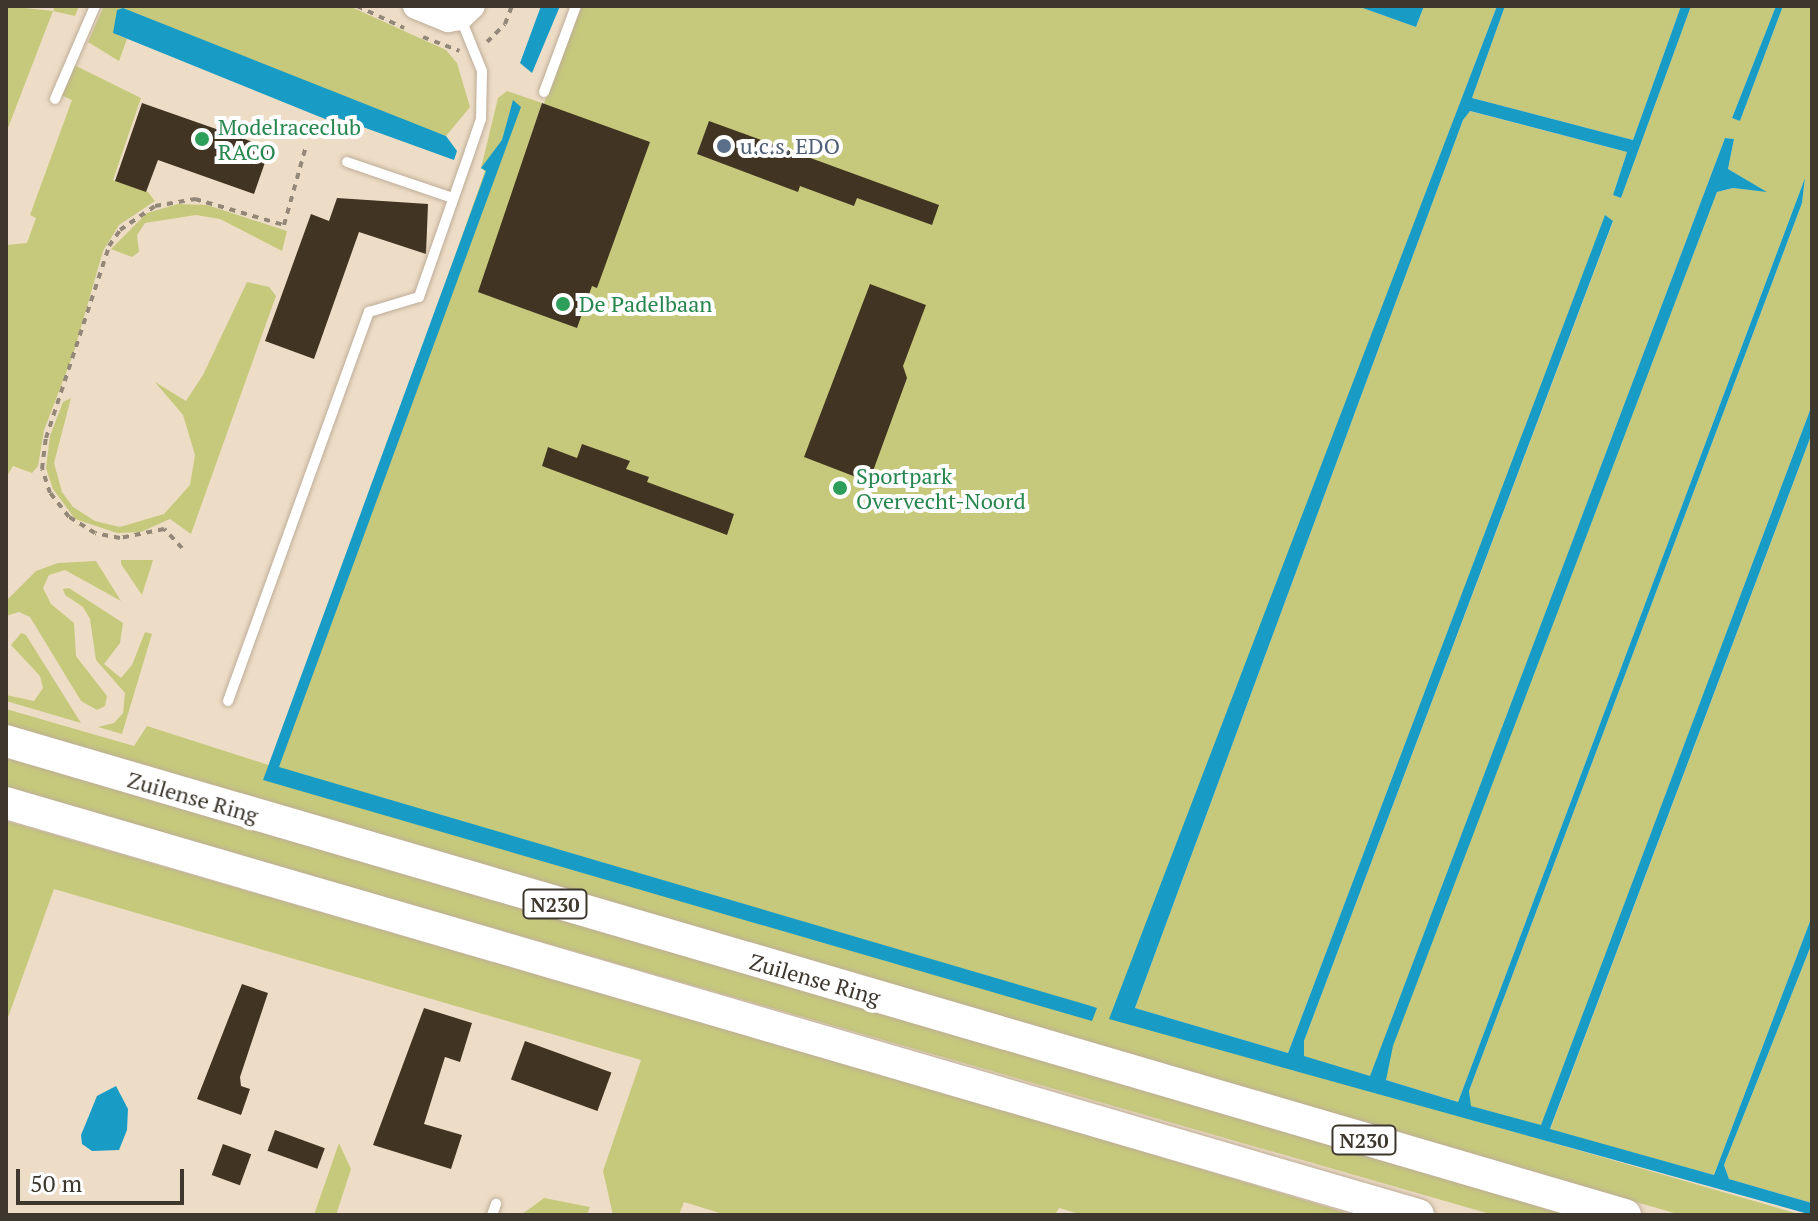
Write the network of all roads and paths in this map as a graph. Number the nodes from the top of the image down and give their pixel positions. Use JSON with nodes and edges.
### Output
{"nodes":[{"id":1,"x":95,"y":6,"type":"edge"},
{"id":2,"x":416,"y":6,"type":"edge"},
{"id":3,"x":512,"y":6,"type":"edge"},
{"id":4,"x":576,"y":6,"type":"edge"},
{"id":5,"x":466,"y":12,"type":"edge"},
{"id":6,"x":473,"y":47,"type":"junction"},
{"id":7,"x":544,"y":92,"type":"dead end"},
{"id":8,"x":55,"y":99,"type":"dead end"},
{"id":9,"x":306,"y":146,"type":"dead end"},
{"id":10,"x":347,"y":162,"type":"dead end"},
{"id":11,"x":453,"y":198,"type":"junction"},
{"id":12,"x":182,"y":548,"type":"dead end"},
{"id":13,"x":228,"y":701,"type":"dead end"},
{"id":14,"x":6,"y":741,"type":"edge"},
{"id":15,"x":6,"y":803,"type":"edge"},
{"id":16,"x":496,"y":1204,"type":"dead end"},
{"id":17,"x":492,"y":1215,"type":"edge"},
{"id":18,"x":1418,"y":1215,"type":"edge"},
{"id":19,"x":1625,"y":1215,"type":"edge"}],
"edges":[{"from":1,"to":8,"type":"lane"},
{"from":2,"to":5,"type":"street"},
{"from":3,"to":6,"type":"path"},
{"from":4,"to":7,"type":"lane"},
{"from":5,"to":6,"type":"lane"},
{"from":6,"to":11,"type":"lane"},
{"from":9,"to":12,"type":"path"},
{"from":10,"to":11,"type":"lane"},
{"from":11,"to":13,"type":"lane"},
{"from":14,"to":19,"type":"main road","name":"Zuilense Ring","number":"N230"},
{"from":15,"to":18,"type":"main road","number":"N230"},
{"from":16,"to":17,"type":"lane"}]}
